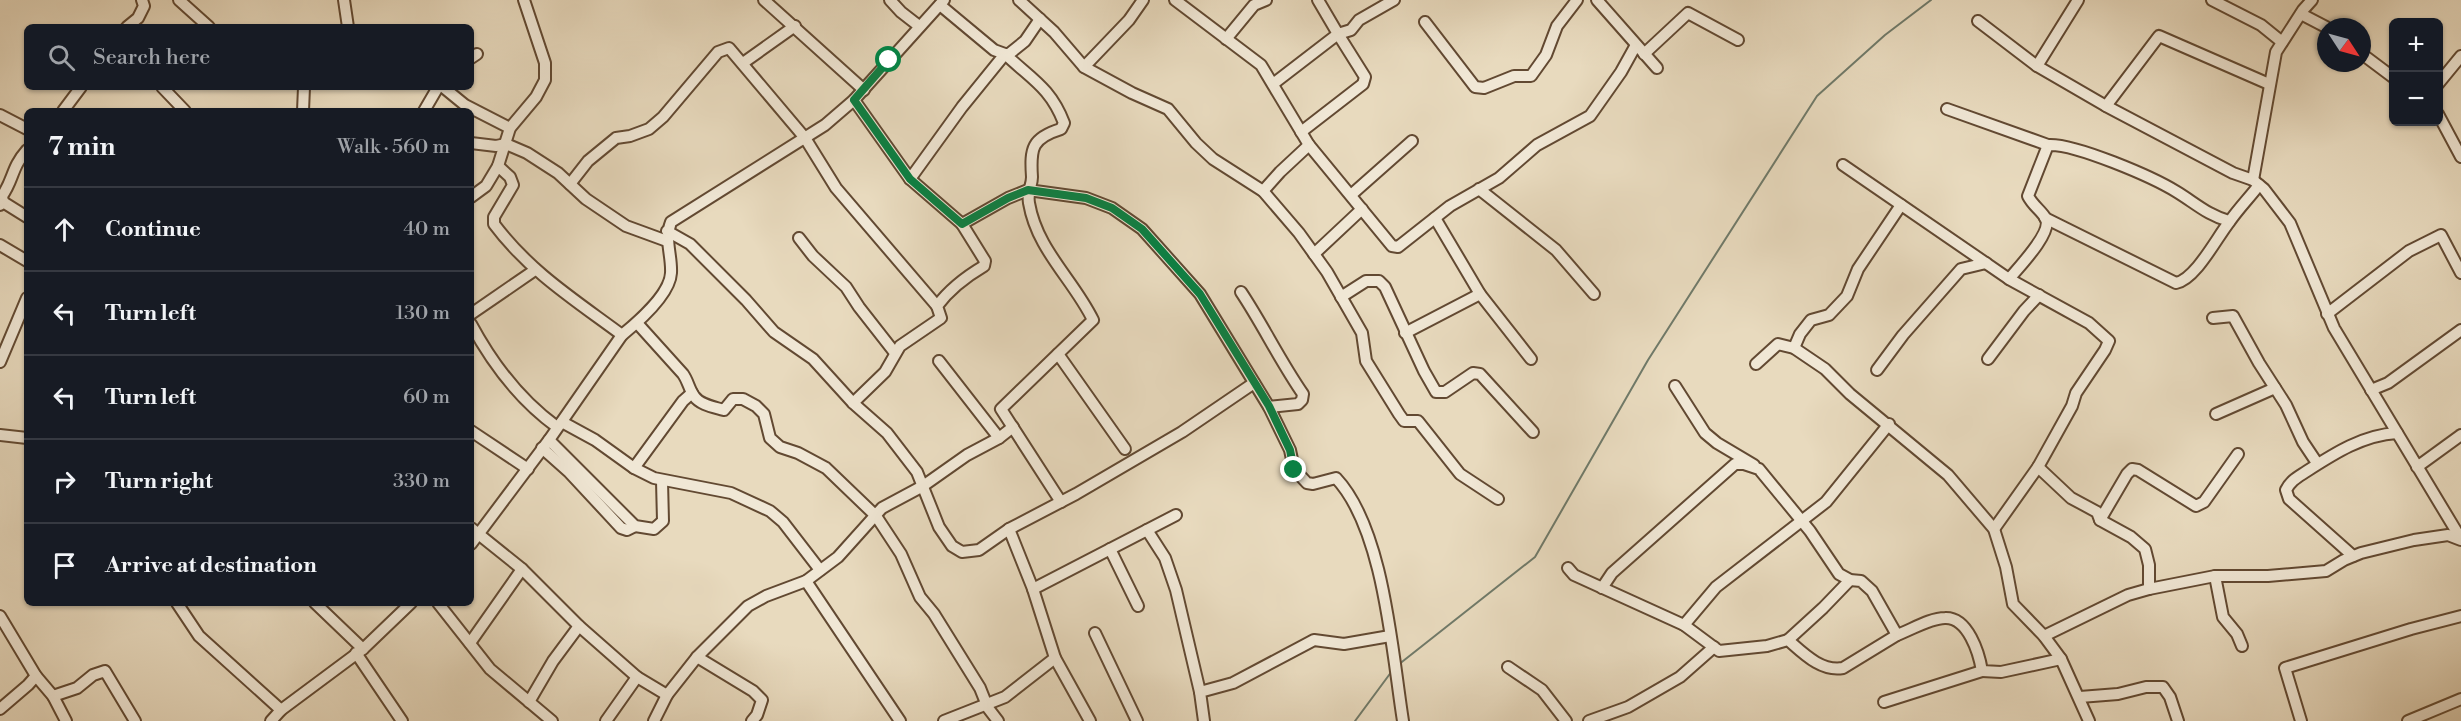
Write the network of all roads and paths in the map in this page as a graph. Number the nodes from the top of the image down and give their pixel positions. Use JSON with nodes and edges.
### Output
{"nodes":[{"id":1,"x":179,"y":0,"type":"edge"},
{"id":2,"x":344,"y":0,"type":"edge"},
{"id":3,"x":524,"y":0,"type":"edge"},
{"id":4,"x":764,"y":0,"type":"edge"},
{"id":5,"x":890,"y":0,"type":"edge"},
{"id":6,"x":1019,"y":0,"type":"edge"},
{"id":7,"x":1143,"y":0,"type":"edge"},
{"id":8,"x":1175,"y":0,"type":"edge"},
{"id":9,"x":1266,"y":0,"type":"edge"},
{"id":10,"x":1318,"y":0,"type":"edge"},
{"id":11,"x":1394,"y":0,"type":"edge"},
{"id":12,"x":1577,"y":0,"type":"edge"},
{"id":13,"x":1597,"y":0,"type":"edge"},
{"id":14,"x":2078,"y":0,"type":"edge"},
{"id":15,"x":2212,"y":0,"type":"edge"},
{"id":16,"x":2312,"y":0,"type":"edge"},
{"id":17,"x":145,"y":2,"type":"edge"},
{"id":18,"x":942,"y":2,"type":"edge"},
{"id":19,"x":2300,"y":8,"type":"edge"},
{"id":20,"x":1040,"y":19,"type":"junction"},
{"id":21,"x":2317,"y":20,"type":"edge"},
{"id":22,"x":1978,"y":21,"type":"dead end"},
{"id":23,"x":1425,"y":22,"type":"dead end"},
{"id":24,"x":131,"y":24,"type":"edge"},
{"id":25,"x":206,"y":24,"type":"edge"},
{"id":26,"x":348,"y":24,"type":"edge"},
{"id":27,"x":919,"y":26,"type":"junction"},
{"id":28,"x":795,"y":27,"type":"junction"},
{"id":29,"x":1338,"y":34,"type":"junction"},
{"id":30,"x":1226,"y":39,"type":"junction"},
{"id":31,"x":1738,"y":40,"type":"dead end"},
{"id":32,"x":2282,"y":42,"type":"junction"},
{"id":33,"x":1636,"y":45,"type":"junction"},
{"id":34,"x":1005,"y":54,"type":"junction"},
{"id":35,"x":1644,"y":54,"type":"junction"},
{"id":36,"x":2461,"y":56,"type":"edge"},
{"id":37,"x":2371,"y":61,"type":"edge"},
{"id":38,"x":743,"y":63,"type":"junction"},
{"id":39,"x":2037,"y":66,"type":"junction"},
{"id":40,"x":1084,"y":67,"type":"junction"},
{"id":41,"x":1657,"y":68,"type":"dead end"},
{"id":42,"x":2389,"y":74,"type":"edge"},
{"id":43,"x":2443,"y":79,"type":"edge"},
{"id":44,"x":1273,"y":84,"type":"junction"},
{"id":45,"x":2269,"y":84,"type":"junction"},
{"id":46,"x":79,"y":90,"type":"edge"},
{"id":47,"x":165,"y":90,"type":"edge"},
{"id":48,"x":304,"y":90,"type":"edge"},
{"id":49,"x":436,"y":90,"type":"edge"},
{"id":50,"x":447,"y":90,"type":"edge"},
{"id":51,"x":864,"y":90,"type":"junction"},
{"id":52,"x":854,"y":100,"type":"junction"},
{"id":53,"x":2106,"y":106,"type":"junction"},
{"id":54,"x":65,"y":108,"type":"edge"},
{"id":55,"x":182,"y":108,"type":"edge"},
{"id":56,"x":303,"y":108,"type":"edge"},
{"id":57,"x":426,"y":108,"type":"edge"},
{"id":58,"x":471,"y":108,"type":"edge"},
{"id":59,"x":1947,"y":109,"type":"dead end"},
{"id":60,"x":474,"y":110,"type":"edge"},
{"id":61,"x":0,"y":115,"type":"edge"},
{"id":62,"x":2443,"y":120,"type":"edge"},
{"id":63,"x":24,"y":127,"type":"edge"},
{"id":64,"x":510,"y":128,"type":"junction"},
{"id":65,"x":1301,"y":132,"type":"junction"},
{"id":66,"x":805,"y":138,"type":"junction"},
{"id":67,"x":2457,"y":139,"type":"edge"},
{"id":68,"x":1412,"y":141,"type":"dead end"},
{"id":69,"x":474,"y":143,"type":"edge"},
{"id":70,"x":506,"y":144,"type":"junction"},
{"id":71,"x":1309,"y":145,"type":"junction"},
{"id":72,"x":2048,"y":145,"type":"junction"},
{"id":73,"x":24,"y":154,"type":"edge"},
{"id":74,"x":2461,"y":157,"type":"edge"},
{"id":75,"x":1843,"y":165,"type":"dead end"},
{"id":76,"x":498,"y":166,"type":"junction"},
{"id":77,"x":910,"y":179,"type":"junction"},
{"id":78,"x":2256,"y":182,"type":"junction"},
{"id":79,"x":570,"y":184,"type":"junction"},
{"id":80,"x":1479,"y":189,"type":"junction"},
{"id":81,"x":1028,"y":190,"type":"junction"},
{"id":82,"x":1263,"y":191,"type":"junction"},
{"id":83,"x":474,"y":195,"type":"edge"},
{"id":84,"x":1351,"y":195,"type":"junction"},
{"id":85,"x":1,"y":203,"type":"edge"},
{"id":86,"x":1900,"y":205,"type":"junction"},
{"id":87,"x":1362,"y":209,"type":"junction"},
{"id":88,"x":24,"y":215,"type":"edge"},
{"id":89,"x":1435,"y":218,"type":"junction"},
{"id":90,"x":2046,"y":218,"type":"junction"},
{"id":91,"x":2229,"y":221,"type":"junction"},
{"id":92,"x":962,"y":224,"type":"junction"},
{"id":93,"x":667,"y":236,"type":"junction"},
{"id":94,"x":799,"y":238,"type":"dead end"},
{"id":95,"x":0,"y":245,"type":"edge"},
{"id":96,"x":1314,"y":254,"type":"junction"},
{"id":97,"x":24,"y":259,"type":"edge"},
{"id":98,"x":1986,"y":263,"type":"junction"},
{"id":99,"x":535,"y":270,"type":"junction"},
{"id":100,"x":2461,"y":273,"type":"edge"},
{"id":101,"x":2009,"y":279,"type":"junction"},
{"id":102,"x":1241,"y":292,"type":"dead end"},
{"id":103,"x":1480,"y":294,"type":"junction"},
{"id":104,"x":1594,"y":294,"type":"dead end"},
{"id":105,"x":2039,"y":296,"type":"junction"},
{"id":106,"x":1341,"y":297,"type":"junction"},
{"id":107,"x":24,"y":305,"type":"edge"},
{"id":108,"x":937,"y":306,"type":"junction"},
{"id":109,"x":474,"y":312,"type":"edge"},
{"id":110,"x":2327,"y":314,"type":"junction"},
{"id":111,"x":2213,"y":318,"type":"dead end"},
{"id":112,"x":637,"y":323,"type":"junction"},
{"id":113,"x":474,"y":330,"type":"edge"},
{"id":114,"x":2461,"y":330,"type":"edge"},
{"id":115,"x":1405,"y":333,"type":"junction"},
{"id":116,"x":622,"y":335,"type":"junction"},
{"id":117,"x":1794,"y":348,"type":"junction"},
{"id":118,"x":895,"y":353,"type":"junction"},
{"id":119,"x":1058,"y":354,"type":"junction"},
{"id":120,"x":1988,"y":359,"type":"dead end"},
{"id":121,"x":1531,"y":360,"type":"dead end"},
{"id":122,"x":939,"y":361,"type":"dead end"},
{"id":123,"x":0,"y":362,"type":"edge"},
{"id":124,"x":1756,"y":364,"type":"dead end"},
{"id":125,"x":1877,"y":370,"type":"dead end"},
{"id":126,"x":1254,"y":383,"type":"junction"},
{"id":127,"x":1675,"y":386,"type":"dead end"},
{"id":128,"x":2275,"y":388,"type":"junction"},
{"id":129,"x":2371,"y":390,"type":"junction"},
{"id":130,"x":692,"y":393,"type":"junction"},
{"id":131,"x":853,"y":403,"type":"junction"},
{"id":132,"x":1269,"y":406,"type":"junction"},
{"id":133,"x":2216,"y":414,"type":"dead end"},
{"id":134,"x":1889,"y":424,"type":"junction"},
{"id":135,"x":559,"y":425,"type":"junction"},
{"id":136,"x":1013,"y":427,"type":"junction"},
{"id":137,"x":1533,"y":432,"type":"dead end"},
{"id":138,"x":474,"y":433,"type":"edge"},
{"id":139,"x":2397,"y":433,"type":"junction"},
{"id":140,"x":0,"y":435,"type":"edge"},
{"id":141,"x":2461,"y":435,"type":"edge"},
{"id":142,"x":24,"y":438,"type":"edge"},
{"id":143,"x":999,"y":438,"type":"junction"},
{"id":144,"x":546,"y":444,"type":"junction"},
{"id":145,"x":1125,"y":449,"type":"dead end"},
{"id":146,"x":2238,"y":454,"type":"dead end"},
{"id":147,"x":2317,"y":463,"type":"junction"},
{"id":148,"x":2038,"y":467,"type":"junction"},
{"id":149,"x":2417,"y":467,"type":"junction"},
{"id":150,"x":634,"y":468,"type":"junction"},
{"id":151,"x":1759,"y":468,"type":"junction"},
{"id":152,"x":528,"y":469,"type":"junction"},
{"id":153,"x":662,"y":481,"type":"junction"},
{"id":154,"x":922,"y":486,"type":"junction"},
{"id":155,"x":1498,"y":499,"type":"dead end"},
{"id":156,"x":1061,"y":502,"type":"junction"},
{"id":157,"x":1176,"y":515,"type":"dead end"},
{"id":158,"x":876,"y":516,"type":"junction"},
{"id":159,"x":2100,"y":520,"type":"junction"},
{"id":160,"x":1803,"y":521,"type":"junction"},
{"id":161,"x":1009,"y":529,"type":"junction"},
{"id":162,"x":1994,"y":529,"type":"junction"},
{"id":163,"x":1147,"y":530,"type":"junction"},
{"id":164,"x":476,"y":531,"type":"edge"},
{"id":165,"x":2461,"y":539,"type":"edge"},
{"id":166,"x":1110,"y":549,"type":"junction"},
{"id":167,"x":2353,"y":556,"type":"junction"},
{"id":168,"x":1568,"y":568,"type":"dead end"},
{"id":169,"x":522,"y":569,"type":"junction"},
{"id":170,"x":820,"y":570,"type":"junction"},
{"id":171,"x":2215,"y":576,"type":"junction"},
{"id":172,"x":1850,"y":580,"type":"junction"},
{"id":173,"x":806,"y":581,"type":"junction"},
{"id":174,"x":1602,"y":588,"type":"junction"},
{"id":175,"x":1033,"y":589,"type":"junction"},
{"id":176,"x":2149,"y":589,"type":"junction"},
{"id":177,"x":179,"y":606,"type":"edge"},
{"id":178,"x":318,"y":606,"type":"edge"},
{"id":179,"x":408,"y":606,"type":"edge"},
{"id":180,"x":440,"y":606,"type":"edge"},
{"id":181,"x":1138,"y":606,"type":"dead end"},
{"id":182,"x":0,"y":616,"type":"edge"},
{"id":183,"x":2461,"y":616,"type":"edge"},
{"id":184,"x":1683,"y":625,"type":"junction"},
{"id":185,"x":579,"y":626,"type":"junction"},
{"id":186,"x":1095,"y":633,"type":"dead end"},
{"id":187,"x":1897,"y":635,"type":"junction"},
{"id":188,"x":1390,"y":636,"type":"junction"},
{"id":189,"x":2044,"y":636,"type":"junction"},
{"id":190,"x":1788,"y":640,"type":"junction"},
{"id":191,"x":470,"y":643,"type":"junction"},
{"id":192,"x":2242,"y":646,"type":"dead end"},
{"id":193,"x":1714,"y":647,"type":"junction"},
{"id":194,"x":359,"y":651,"type":"junction"},
{"id":195,"x":697,"y":657,"type":"junction"},
{"id":196,"x":1055,"y":658,"type":"junction"},
{"id":197,"x":2061,"y":659,"type":"junction"},
{"id":198,"x":1508,"y":667,"type":"dead end"},
{"id":199,"x":1983,"y":671,"type":"junction"},
{"id":200,"x":36,"y":676,"type":"junction"},
{"id":201,"x":637,"y":677,"type":"junction"},
{"id":202,"x":1200,"y":692,"type":"junction"},
{"id":203,"x":667,"y":695,"type":"junction"},
{"id":204,"x":53,"y":696,"type":"junction"},
{"id":205,"x":2080,"y":697,"type":"junction"},
{"id":206,"x":2461,"y":699,"type":"edge"},
{"id":207,"x":529,"y":702,"type":"junction"},
{"id":208,"x":1884,"y":702,"type":"dead end"},
{"id":209,"x":986,"y":703,"type":"junction"},
{"id":210,"x":0,"y":709,"type":"edge"},
{"id":211,"x":281,"y":710,"type":"junction"},
{"id":212,"x":63,"y":720,"type":"edge"},
{"id":213,"x":946,"y":720,"type":"edge"},
{"id":214,"x":135,"y":721,"type":"edge"},
{"id":215,"x":271,"y":721,"type":"edge"},
{"id":216,"x":402,"y":721,"type":"edge"},
{"id":217,"x":552,"y":721,"type":"edge"},
{"id":218,"x":606,"y":721,"type":"edge"},
{"id":219,"x":654,"y":721,"type":"edge"},
{"id":220,"x":752,"y":721,"type":"edge"},
{"id":221,"x":900,"y":721,"type":"edge"},
{"id":222,"x":998,"y":721,"type":"edge"},
{"id":223,"x":1090,"y":721,"type":"edge"},
{"id":224,"x":1137,"y":721,"type":"edge"},
{"id":225,"x":1204,"y":721,"type":"edge"},
{"id":226,"x":1403,"y":721,"type":"edge"},
{"id":227,"x":1566,"y":721,"type":"edge"},
{"id":228,"x":1589,"y":721,"type":"edge"},
{"id":229,"x":2089,"y":721,"type":"edge"},
{"id":230,"x":2178,"y":721,"type":"edge"},
{"id":231,"x":2301,"y":721,"type":"edge"},
{"id":232,"x":2408,"y":721,"type":"edge"}],
"edges":[{"from":1,"to":25,"type":"street"},
{"from":2,"to":26,"type":"street"},
{"from":3,"to":64,"type":"street"},
{"from":4,"to":28,"type":"street"},
{"from":5,"to":27,"type":"street"},
{"from":6,"to":20,"type":"street"},
{"from":7,"to":40,"type":"street"},
{"from":8,"to":30,"type":"street"},
{"from":9,"to":30,"type":"street"},
{"from":10,"to":29,"type":"street"},
{"from":11,"to":29,"type":"street"},
{"from":12,"to":23,"type":"street"},
{"from":13,"to":33,"type":"street"},
{"from":14,"to":39,"type":"street"},
{"from":15,"to":32,"type":"street"},
{"from":16,"to":19,"type":"street"},
{"from":17,"to":24,"type":"street"},
{"from":18,"to":27,"type":"street"},
{"from":18,"to":34,"type":"street"},
{"from":19,"to":21,"type":"street"},
{"from":19,"to":32,"type":"street"},
{"from":20,"to":34,"type":"street"},
{"from":20,"to":40,"type":"street"},
{"from":22,"to":39,"type":"street"},
{"from":27,"to":51,"type":"street"},
{"from":28,"to":38,"type":"street"},
{"from":28,"to":51,"type":"street"},
{"from":29,"to":44,"type":"street"},
{"from":29,"to":65,"type":"street"},
{"from":30,"to":44,"type":"street"},
{"from":31,"to":35,"type":"street"},
{"from":32,"to":45,"type":"street"},
{"from":33,"to":35,"type":"street"},
{"from":33,"to":80,"type":"street"},
{"from":34,"to":77,"type":"street"},
{"from":34,"to":81,"type":"street"},
{"from":35,"to":41,"type":"street"},
{"from":36,"to":43,"type":"street"},
{"from":37,"to":42,"type":"street"},
{"from":38,"to":66,"type":"street"},
{"from":38,"to":79,"type":"street"},
{"from":39,"to":53,"type":"street"},
{"from":40,"to":82,"type":"street"},
{"from":44,"to":65,"type":"street"},
{"from":45,"to":53,"type":"street"},
{"from":45,"to":78,"type":"street"},
{"from":46,"to":54,"type":"street"},
{"from":47,"to":55,"type":"street"},
{"from":48,"to":56,"type":"street"},
{"from":49,"to":57,"type":"street"},
{"from":50,"to":58,"type":"street"},
{"from":51,"to":52,"type":"street"},
{"from":52,"to":66,"type":"street"},
{"from":52,"to":77,"type":"street"},
{"from":53,"to":78,"type":"street"},
{"from":59,"to":72,"type":"street"},
{"from":60,"to":64,"type":"street"},
{"from":61,"to":63,"type":"street"},
{"from":62,"to":67,"type":"street"},
{"from":64,"to":70,"type":"street"},
{"from":65,"to":71,"type":"street"},
{"from":66,"to":93,"type":"street"},
{"from":66,"to":108,"type":"street"},
{"from":67,"to":74,"type":"street"},
{"from":68,"to":84,"type":"street"},
{"from":69,"to":70,"type":"street"},
{"from":70,"to":76,"type":"street"},
{"from":70,"to":79,"type":"street"},
{"from":71,"to":82,"type":"street"},
{"from":71,"to":84,"type":"street"},
{"from":72,"to":90,"type":"street"},
{"from":72,"to":91,"type":"street"},
{"from":73,"to":85,"type":"street"},
{"from":75,"to":86,"type":"street"},
{"from":76,"to":83,"type":"street"},
{"from":76,"to":99,"type":"street"},
{"from":77,"to":92,"type":"street"},
{"from":78,"to":91,"type":"street"},
{"from":78,"to":110,"type":"street"},
{"from":79,"to":93,"type":"street"},
{"from":80,"to":89,"type":"street"},
{"from":80,"to":104,"type":"street"},
{"from":81,"to":92,"type":"street"},
{"from":81,"to":119,"type":"street"},
{"from":81,"to":126,"type":"street"},
{"from":82,"to":96,"type":"street"},
{"from":84,"to":87,"type":"street"},
{"from":85,"to":88,"type":"street"},
{"from":86,"to":98,"type":"street"},
{"from":86,"to":117,"type":"street"},
{"from":87,"to":89,"type":"street"},
{"from":87,"to":96,"type":"street"},
{"from":89,"to":103,"type":"street"},
{"from":90,"to":91,"type":"street"},
{"from":90,"to":101,"type":"street"},
{"from":92,"to":108,"type":"street"},
{"from":93,"to":112,"type":"street"},
{"from":93,"to":131,"type":"street"},
{"from":94,"to":118,"type":"street"},
{"from":95,"to":97,"type":"street"},
{"from":96,"to":106,"type":"street"},
{"from":98,"to":101,"type":"street"},
{"from":98,"to":125,"type":"street"},
{"from":99,"to":109,"type":"street"},
{"from":99,"to":116,"type":"street"},
{"from":100,"to":110,"type":"street"},
{"from":101,"to":105,"type":"street"},
{"from":102,"to":132,"type":"street"},
{"from":103,"to":115,"type":"street"},
{"from":103,"to":121,"type":"street"},
{"from":105,"to":120,"type":"street"},
{"from":105,"to":148,"type":"street"},
{"from":106,"to":115,"type":"street"},
{"from":106,"to":155,"type":"street"},
{"from":107,"to":123,"type":"street"},
{"from":108,"to":118,"type":"street"},
{"from":110,"to":129,"type":"street"},
{"from":111,"to":128,"type":"street"},
{"from":112,"to":116,"type":"street"},
{"from":112,"to":130,"type":"street"},
{"from":113,"to":135,"type":"street"},
{"from":114,"to":129,"type":"street"},
{"from":115,"to":137,"type":"street"},
{"from":116,"to":135,"type":"street"},
{"from":117,"to":124,"type":"street"},
{"from":117,"to":134,"type":"street"},
{"from":118,"to":131,"type":"street"},
{"from":119,"to":136,"type":"street"},
{"from":119,"to":145,"type":"street"},
{"from":122,"to":143,"type":"street"},
{"from":126,"to":132,"type":"street"},
{"from":126,"to":156,"type":"street"},
{"from":127,"to":151,"type":"street"},
{"from":128,"to":133,"type":"street"},
{"from":128,"to":147,"type":"street"},
{"from":129,"to":139,"type":"street"},
{"from":130,"to":150,"type":"street"},
{"from":130,"to":158,"type":"street"},
{"from":131,"to":154,"type":"street"},
{"from":132,"to":188,"type":"street"},
{"from":134,"to":160,"type":"street"},
{"from":134,"to":162,"type":"street"},
{"from":135,"to":144,"type":"street"},
{"from":135,"to":150,"type":"street"},
{"from":136,"to":143,"type":"street"},
{"from":136,"to":156,"type":"street"},
{"from":138,"to":152,"type":"street"},
{"from":139,"to":147,"type":"street"},
{"from":139,"to":149,"type":"street"},
{"from":140,"to":142,"type":"street"},
{"from":141,"to":149,"type":"street"},
{"from":143,"to":154,"type":"street"},
{"from":144,"to":152,"type":"street"},
{"from":144,"to":153,"type":"street"},
{"from":146,"to":159,"type":"street"},
{"from":147,"to":167,"type":"street"},
{"from":148,"to":159,"type":"street"},
{"from":148,"to":162,"type":"street"},
{"from":149,"to":165,"type":"street"},
{"from":150,"to":153,"type":"street"},
{"from":151,"to":160,"type":"street"},
{"from":151,"to":174,"type":"street"},
{"from":152,"to":164,"type":"street"},
{"from":153,"to":170,"type":"street"},
{"from":154,"to":158,"type":"street"},
{"from":154,"to":161,"type":"street"},
{"from":156,"to":161,"type":"street"},
{"from":157,"to":163,"type":"street"},
{"from":158,"to":170,"type":"street"},
{"from":158,"to":209,"type":"street"},
{"from":159,"to":176,"type":"street"},
{"from":160,"to":172,"type":"street"},
{"from":160,"to":184,"type":"street"},
{"from":161,"to":175,"type":"street"},
{"from":162,"to":189,"type":"street"},
{"from":163,"to":166,"type":"street"},
{"from":163,"to":202,"type":"street"},
{"from":164,"to":169,"type":"street"},
{"from":165,"to":167,"type":"street"},
{"from":166,"to":175,"type":"street"},
{"from":166,"to":181,"type":"street"},
{"from":167,"to":171,"type":"street"},
{"from":168,"to":174,"type":"street"},
{"from":169,"to":185,"type":"street"},
{"from":169,"to":191,"type":"street"},
{"from":170,"to":173,"type":"street"},
{"from":171,"to":176,"type":"street"},
{"from":171,"to":192,"type":"street"},
{"from":172,"to":187,"type":"street"},
{"from":172,"to":190,"type":"street"},
{"from":173,"to":195,"type":"street"},
{"from":173,"to":221,"type":"street"},
{"from":174,"to":184,"type":"street"},
{"from":175,"to":196,"type":"street"},
{"from":176,"to":189,"type":"street"},
{"from":177,"to":211,"type":"street"},
{"from":178,"to":194,"type":"street"},
{"from":179,"to":194,"type":"street"},
{"from":180,"to":191,"type":"street"},
{"from":182,"to":200,"type":"street"},
{"from":183,"to":231,"type":"street"},
{"from":184,"to":193,"type":"street"},
{"from":185,"to":201,"type":"street"},
{"from":185,"to":207,"type":"street"},
{"from":186,"to":224,"type":"street"},
{"from":187,"to":190,"type":"street"},
{"from":187,"to":199,"type":"street"},
{"from":188,"to":202,"type":"street"},
{"from":188,"to":226,"type":"street"},
{"from":189,"to":197,"type":"street"},
{"from":190,"to":193,"type":"street"},
{"from":191,"to":207,"type":"street"},
{"from":193,"to":228,"type":"street"},
{"from":194,"to":211,"type":"street"},
{"from":194,"to":216,"type":"street"},
{"from":195,"to":203,"type":"street"},
{"from":195,"to":220,"type":"street"},
{"from":196,"to":209,"type":"street"},
{"from":196,"to":223,"type":"street"},
{"from":197,"to":199,"type":"street"},
{"from":197,"to":205,"type":"street"},
{"from":198,"to":227,"type":"street"},
{"from":199,"to":208,"type":"street"},
{"from":200,"to":204,"type":"street"},
{"from":200,"to":210,"type":"street"},
{"from":201,"to":203,"type":"street"},
{"from":201,"to":218,"type":"street"},
{"from":202,"to":225,"type":"street"},
{"from":203,"to":219,"type":"street"},
{"from":204,"to":212,"type":"street"},
{"from":204,"to":214,"type":"street"},
{"from":205,"to":229,"type":"street"},
{"from":205,"to":230,"type":"street"},
{"from":206,"to":232,"type":"street"},
{"from":207,"to":217,"type":"street"},
{"from":209,"to":213,"type":"street"},
{"from":209,"to":222,"type":"street"},
{"from":211,"to":215,"type":"street"}]}
